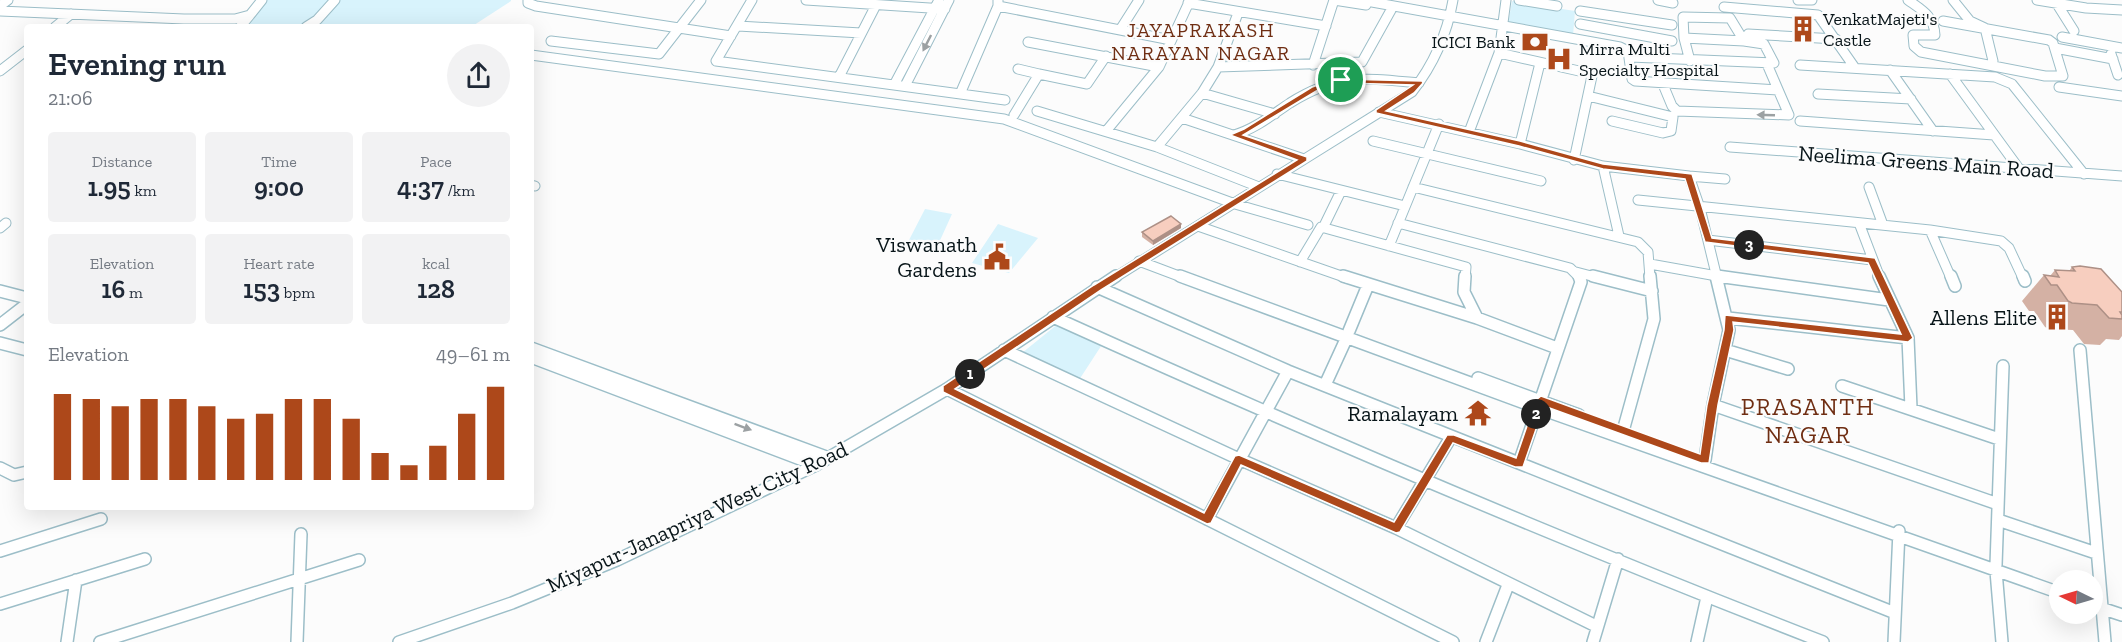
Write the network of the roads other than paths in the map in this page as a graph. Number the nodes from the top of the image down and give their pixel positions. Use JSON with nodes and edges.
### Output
{"nodes":[{"id":1,"x":8,"y":0,"type":"edge"},
{"id":2,"x":262,"y":0,"type":"edge"},
{"id":3,"x":335,"y":0,"type":"edge"},
{"id":4,"x":528,"y":0,"type":"edge"},
{"id":5,"x":701,"y":0,"type":"edge"},
{"id":6,"x":752,"y":0,"type":"edge"},
{"id":7,"x":806,"y":0,"type":"edge"},
{"id":8,"x":949,"y":0,"type":"edge"},
{"id":9,"x":1139,"y":0,"type":"edge"},
{"id":10,"x":1334,"y":0,"type":"edge"},
{"id":11,"x":1361,"y":0,"type":"edge"},
{"id":12,"x":1453,"y":0,"type":"edge"},
{"id":13,"x":1506,"y":0,"type":"edge"},
{"id":14,"x":1519,"y":0,"type":"edge"},
{"id":15,"x":1581,"y":0,"type":"edge"},
{"id":16,"x":1658,"y":0,"type":"edge"},
{"id":17,"x":1798,"y":0,"type":"edge"},
{"id":18,"x":1812,"y":0,"type":"edge"},
{"id":19,"x":1908,"y":0,"type":"edge"},
{"id":20,"x":1953,"y":0,"type":"edge"},
{"id":21,"x":2037,"y":0,"type":"edge"},
{"id":22,"x":1189,"y":2,"type":"edge"},
{"id":23,"x":998,"y":3,"type":"edge"},
{"id":24,"x":1673,"y":3,"type":"dead end"},
{"id":25,"x":936,"y":4,"type":"edge"},
{"id":26,"x":2056,"y":4,"type":"junction"},
{"id":27,"x":876,"y":5,"type":"junction"},
{"id":28,"x":0,"y":6,"type":"edge"},
{"id":29,"x":1557,"y":6,"type":"dead end"},
{"id":30,"x":1724,"y":8,"type":"dead end"},
{"id":31,"x":945,"y":9,"type":"junction"},
{"id":32,"x":1391,"y":9,"type":"junction"},
{"id":33,"x":1580,"y":10,"type":"junction"},
{"id":34,"x":2122,"y":10,"type":"edge"},
{"id":35,"x":0,"y":11,"type":"edge"},
{"id":36,"x":1238,"y":13,"type":"junction"},
{"id":37,"x":71,"y":14,"type":"junction"},
{"id":38,"x":250,"y":15,"type":"junction"},
{"id":39,"x":1450,"y":17,"type":"junction"},
{"id":40,"x":1943,"y":21,"type":"dead end"},
{"id":41,"x":59,"y":24,"type":"edge"},
{"id":42,"x":242,"y":24,"type":"edge"},
{"id":43,"x":309,"y":24,"type":"edge"},
{"id":44,"x":1580,"y":24,"type":"junction"},
{"id":45,"x":1672,"y":25,"type":"dead end"},
{"id":46,"x":738,"y":26,"type":"junction"},
{"id":47,"x":1326,"y":26,"type":"junction"},
{"id":48,"x":1502,"y":27,"type":"junction"},
{"id":49,"x":1985,"y":28,"type":"junction"},
{"id":50,"x":681,"y":29,"type":"junction"},
{"id":51,"x":1120,"y":30,"type":"junction"},
{"id":52,"x":2074,"y":31,"type":"dead end"},
{"id":53,"x":861,"y":33,"type":"junction"},
{"id":54,"x":731,"y":36,"type":"junction"},
{"id":55,"x":1746,"y":37,"type":"junction"},
{"id":56,"x":2062,"y":37,"type":"dead end"},
{"id":57,"x":1684,"y":38,"type":"junction"},
{"id":58,"x":1836,"y":39,"type":"junction"},
{"id":59,"x":551,"y":40,"type":"dead end"},
{"id":60,"x":1171,"y":40,"type":"junction"},
{"id":61,"x":1672,"y":40,"type":"dead end"},
{"id":62,"x":1579,"y":41,"type":"junction"},
{"id":63,"x":1028,"y":42,"type":"dead end"},
{"id":64,"x":2108,"y":45,"type":"junction"},
{"id":65,"x":2055,"y":48,"type":"junction"},
{"id":66,"x":2122,"y":48,"type":"edge"},
{"id":67,"x":24,"y":52,"type":"edge"},
{"id":68,"x":1499,"y":53,"type":"junction"},
{"id":69,"x":534,"y":55,"type":"edge"},
{"id":70,"x":1629,"y":55,"type":"junction"},
{"id":71,"x":1106,"y":56,"type":"junction"},
{"id":72,"x":2113,"y":59,"type":"junction"},
{"id":73,"x":1690,"y":61,"type":"junction"},
{"id":74,"x":1993,"y":61,"type":"dead end"},
{"id":75,"x":1353,"y":62,"type":"junction"},
{"id":76,"x":1540,"y":63,"type":"junction"},
{"id":77,"x":1313,"y":64,"type":"junction"},
{"id":78,"x":1767,"y":64,"type":"junction"},
{"id":79,"x":1800,"y":65,"type":"dead end"},
{"id":80,"x":1159,"y":67,"type":"junction"},
{"id":81,"x":1218,"y":67,"type":"junction"},
{"id":82,"x":1855,"y":68,"type":"junction"},
{"id":83,"x":1018,"y":69,"type":"dead end"},
{"id":84,"x":1890,"y":70,"type":"junction"},
{"id":85,"x":0,"y":71,"type":"edge"},
{"id":86,"x":1039,"y":74,"type":"junction"},
{"id":87,"x":1950,"y":74,"type":"junction"},
{"id":88,"x":2118,"y":75,"type":"dead end"},
{"id":89,"x":839,"y":77,"type":"junction"},
{"id":90,"x":1360,"y":79,"type":"junction"},
{"id":91,"x":1662,"y":82,"type":"junction"},
{"id":92,"x":1419,"y":83,"type":"junction"},
{"id":93,"x":894,"y":85,"type":"junction"},
{"id":94,"x":905,"y":86,"type":"junction"},
{"id":95,"x":2059,"y":87,"type":"dead end"},
{"id":96,"x":1778,"y":90,"type":"junction"},
{"id":97,"x":1202,"y":93,"type":"junction"},
{"id":98,"x":960,"y":94,"type":"junction"},
{"id":99,"x":1818,"y":94,"type":"dead end"},
{"id":100,"x":1588,"y":96,"type":"junction"},
{"id":101,"x":2122,"y":96,"type":"edge"},
{"id":102,"x":1911,"y":99,"type":"junction"},
{"id":103,"x":1005,"y":100,"type":"dead end"},
{"id":104,"x":1038,"y":111,"type":"dead end"},
{"id":105,"x":1379,"y":112,"type":"junction"},
{"id":106,"x":1275,"y":114,"type":"junction"},
{"id":107,"x":1014,"y":116,"type":"dead end"},
{"id":108,"x":1182,"y":118,"type":"junction"},
{"id":109,"x":1612,"y":121,"type":"dead end"},
{"id":110,"x":1800,"y":121,"type":"dead end"},
{"id":111,"x":1438,"y":124,"type":"junction"},
{"id":112,"x":1107,"y":130,"type":"junction"},
{"id":113,"x":1933,"y":131,"type":"junction"},
{"id":114,"x":1469,"y":132,"type":"junction"},
{"id":115,"x":1234,"y":135,"type":"junction"},
{"id":116,"x":1995,"y":135,"type":"junction"},
{"id":117,"x":1373,"y":141,"type":"dead end"},
{"id":118,"x":1520,"y":144,"type":"junction"},
{"id":119,"x":1157,"y":147,"type":"junction"},
{"id":120,"x":1730,"y":147,"type":"dead end"},
{"id":121,"x":1426,"y":154,"type":"junction"},
{"id":122,"x":1304,"y":159,"type":"junction"},
{"id":123,"x":1574,"y":160,"type":"junction"},
{"id":124,"x":1603,"y":166,"type":"junction"},
{"id":125,"x":2020,"y":170,"type":"junction"},
{"id":126,"x":1277,"y":174,"type":"junction"},
{"id":127,"x":2084,"y":174,"type":"junction"},
{"id":128,"x":1689,"y":176,"type":"junction"},
{"id":129,"x":2122,"y":176,"type":"edge"},
{"id":130,"x":1725,"y":179,"type":"dead end"},
{"id":131,"x":1541,"y":182,"type":"dead end"},
{"id":132,"x":1259,"y":187,"type":"junction"},
{"id":133,"x":1413,"y":187,"type":"junction"},
{"id":134,"x":1869,"y":187,"type":"dead end"},
{"id":135,"x":1341,"y":191,"type":"junction"},
{"id":136,"x":1638,"y":200,"type":"dead end"},
{"id":137,"x":1235,"y":204,"type":"junction"},
{"id":138,"x":1405,"y":206,"type":"junction"},
{"id":139,"x":1700,"y":208,"type":"junction"},
{"id":140,"x":1398,"y":223,"type":"junction"},
{"id":141,"x":1859,"y":223,"type":"junction"},
{"id":142,"x":1308,"y":225,"type":"dead end"},
{"id":143,"x":1883,"y":225,"type":"junction"},
{"id":144,"x":1197,"y":226,"type":"junction"},
{"id":145,"x":1323,"y":228,"type":"junction"},
{"id":146,"x":1930,"y":230,"type":"junction"},
{"id":147,"x":1619,"y":237,"type":"junction"},
{"id":148,"x":1708,"y":240,"type":"junction"},
{"id":149,"x":1389,"y":246,"type":"junction"},
{"id":150,"x":1142,"y":259,"type":"junction"},
{"id":151,"x":1872,"y":260,"type":"junction"},
{"id":152,"x":1300,"y":262,"type":"junction"},
{"id":153,"x":1650,"y":264,"type":"junction"},
{"id":154,"x":1576,"y":272,"type":"junction"},
{"id":155,"x":1716,"y":276,"type":"junction"},
{"id":156,"x":2025,"y":281,"type":"dead end"},
{"id":157,"x":1368,"y":285,"type":"junction"},
{"id":158,"x":1955,"y":286,"type":"dead end"},
{"id":159,"x":1097,"y":287,"type":"junction"},
{"id":160,"x":0,"y":291,"type":"edge"},
{"id":161,"x":1652,"y":291,"type":"junction"},
{"id":162,"x":24,"y":297,"type":"edge"},
{"id":163,"x":1889,"y":300,"type":"junction"},
{"id":164,"x":24,"y":306,"type":"edge"},
{"id":165,"x":1053,"y":317,"type":"junction"},
{"id":166,"x":1477,"y":318,"type":"junction"},
{"id":167,"x":1728,"y":318,"type":"junction"},
{"id":168,"x":0,"y":325,"type":"edge"},
{"id":169,"x":1348,"y":334,"type":"junction"},
{"id":170,"x":1908,"y":338,"type":"junction"},
{"id":171,"x":0,"y":343,"type":"edge"},
{"id":172,"x":1557,"y":348,"type":"junction"},
{"id":173,"x":24,"y":349,"type":"edge"},
{"id":174,"x":534,"y":349,"type":"edge"},
{"id":175,"x":1004,"y":350,"type":"junction"},
{"id":176,"x":1725,"y":350,"type":"junction"},
{"id":177,"x":2080,"y":350,"type":"dead end"},
{"id":178,"x":534,"y":358,"type":"edge"},
{"id":179,"x":2004,"y":366,"type":"dead end"},
{"id":180,"x":1788,"y":369,"type":"dead end"},
{"id":181,"x":1288,"y":371,"type":"junction"},
{"id":182,"x":1325,"y":386,"type":"junction"},
{"id":183,"x":1842,"y":386,"type":"dead end"},
{"id":184,"x":947,"y":389,"type":"junction"},
{"id":185,"x":1540,"y":404,"type":"junction"},
{"id":186,"x":1713,"y":405,"type":"junction"},
{"id":187,"x":1911,"y":408,"type":"junction"},
{"id":188,"x":1265,"y":413,"type":"junction"},
{"id":189,"x":1623,"y":431,"type":"junction"},
{"id":190,"x":1451,"y":438,"type":"junction"},
{"id":191,"x":1999,"y":439,"type":"junction"},
{"id":192,"x":829,"y":458,"type":"junction"},
{"id":193,"x":1239,"y":459,"type":"junction"},
{"id":194,"x":1705,"y":460,"type":"junction"},
{"id":195,"x":1519,"y":464,"type":"junction"},
{"id":196,"x":816,"y":465,"type":"junction"},
{"id":197,"x":0,"y":468,"type":"edge"},
{"id":198,"x":24,"y":473,"type":"edge"},
{"id":199,"x":1425,"y":481,"type":"junction"},
{"id":200,"x":1998,"y":504,"type":"junction"},
{"id":201,"x":101,"y":519,"type":"dead end"},
{"id":202,"x":1207,"y":519,"type":"junction"},
{"id":203,"x":1998,"y":520,"type":"junction"},
{"id":204,"x":1396,"y":528,"type":"junction"},
{"id":205,"x":1899,"y":533,"type":"junction"},
{"id":206,"x":301,"y":534,"type":"dead end"},
{"id":207,"x":0,"y":550,"type":"edge"},
{"id":208,"x":2096,"y":553,"type":"junction"},
{"id":209,"x":145,"y":559,"type":"dead end"},
{"id":210,"x":1618,"y":559,"type":"junction"},
{"id":211,"x":359,"y":560,"type":"dead end"},
{"id":212,"x":1996,"y":568,"type":"junction"},
{"id":213,"x":2096,"y":570,"type":"edge"},
{"id":214,"x":299,"y":578,"type":"junction"},
{"id":215,"x":76,"y":580,"type":"junction"},
{"id":216,"x":2049,"y":584,"type":"edge"},
{"id":217,"x":1508,"y":585,"type":"junction"},
{"id":218,"x":2049,"y":589,"type":"edge"},
{"id":219,"x":1707,"y":597,"type":"junction"},
{"id":220,"x":0,"y":604,"type":"edge"},
{"id":221,"x":2103,"y":604,"type":"edge"},
{"id":222,"x":2103,"y":606,"type":"edge"},
{"id":223,"x":2122,"y":608,"type":"edge"},
{"id":224,"x":1895,"y":613,"type":"junction"},
{"id":225,"x":2122,"y":615,"type":"edge"},
{"id":226,"x":2101,"y":624,"type":"edge"},
{"id":227,"x":1596,"y":626,"type":"junction"},
{"id":228,"x":67,"y":642,"type":"edge"},
{"id":229,"x":100,"y":642,"type":"edge"},
{"id":230,"x":297,"y":642,"type":"edge"},
{"id":231,"x":399,"y":642,"type":"edge"},
{"id":232,"x":1453,"y":642,"type":"edge"},
{"id":233,"x":1486,"y":642,"type":"edge"},
{"id":234,"x":1593,"y":642,"type":"edge"},
{"id":235,"x":1697,"y":642,"type":"edge"},
{"id":236,"x":1823,"y":642,"type":"edge"},
{"id":237,"x":1894,"y":642,"type":"edge"},
{"id":238,"x":2002,"y":642,"type":"edge"},
{"id":239,"x":2105,"y":642,"type":"edge"}],
"edges":[{"from":1,"to":28,"type":"street"},
{"from":2,"to":38,"type":"street"},
{"from":3,"to":43,"type":"street"},
{"from":4,"to":50,"type":"street"},
{"from":5,"to":50,"type":"street"},
{"from":6,"to":46,"type":"street"},
{"from":7,"to":27,"type":"street"},
{"from":8,"to":31,"type":"street"},
{"from":9,"to":51,"type":"street"},
{"from":10,"to":32,"type":"street"},
{"from":10,"to":47,"type":"street"},
{"from":11,"to":39,"type":"street"},
{"from":12,"to":39,"type":"street","name":"Miyapur-Janapriya West City Road"},
{"from":13,"to":48,"type":"street"},
{"from":14,"to":29,"type":"street"},
{"from":15,"to":33,"type":"street"},
{"from":16,"to":24,"type":"street"},
{"from":17,"to":18,"type":"street"},
{"from":19,"to":65,"type":"street"},
{"from":20,"to":49,"type":"street"},
{"from":21,"to":26,"type":"street"},
{"from":22,"to":36,"type":"street"},
{"from":22,"to":60,"type":"street"},
{"from":23,"to":51,"type":"street"},
{"from":23,"to":98,"type":"street"},
{"from":25,"to":27,"type":"street"},
{"from":25,"to":31,"type":"street"},
{"from":25,"to":93,"type":"street"},
{"from":26,"to":34,"type":"street"},
{"from":26,"to":52,"type":"street"},
{"from":27,"to":53,"type":"street"},
{"from":30,"to":58,"type":"street"},
{"from":31,"to":94,"type":"street","one_way":true},
{"from":32,"to":39,"type":"street"},
{"from":32,"to":75,"type":"street"},
{"from":33,"to":44,"type":"street"},
{"from":33,"to":45,"type":"street"},
{"from":35,"to":37,"type":"street"},
{"from":36,"to":47,"type":"street"},
{"from":36,"to":81,"type":"street"},
{"from":37,"to":38,"type":"street"},
{"from":37,"to":41,"type":"street"},
{"from":38,"to":42,"type":"street"},
{"from":39,"to":48,"type":"street"},
{"from":39,"to":92,"type":"street","name":"Miyapur-Janapriya West City Road"},
{"from":40,"to":49,"type":"street"},
{"from":44,"to":61,"type":"street"},
{"from":44,"to":62,"type":"street"},
{"from":46,"to":53,"type":"street"},
{"from":46,"to":54,"type":"street"},
{"from":47,"to":77,"type":"street"},
{"from":48,"to":62,"type":"street"},
{"from":48,"to":68,"type":"street"},
{"from":49,"to":65,"type":"street"},
{"from":49,"to":74,"type":"street"},
{"from":50,"to":54,"type":"street"},
{"from":50,"to":59,"type":"street"},
{"from":51,"to":60,"type":"street"},
{"from":53,"to":89,"type":"street"},
{"from":54,"to":89,"type":"street"},
{"from":55,"to":57,"type":"street"},
{"from":55,"to":57,"type":"street"},
{"from":55,"to":58,"type":"street"},
{"from":55,"to":78,"type":"street"},
{"from":56,"to":64,"type":"street"},
{"from":57,"to":73,"type":"street"},
{"from":58,"to":82,"type":"street"},
{"from":60,"to":80,"type":"street"},
{"from":62,"to":70,"type":"street"},
{"from":63,"to":71,"type":"street"},
{"from":64,"to":66,"type":"street"},
{"from":64,"to":72,"type":"street"},
{"from":65,"to":72,"type":"street"},
{"from":67,"to":85,"type":"street"},
{"from":68,"to":76,"type":"street"},
{"from":68,"to":114,"type":"street"},
{"from":69,"to":137,"type":"street"},
{"from":70,"to":73,"type":"street"},
{"from":70,"to":91,"type":"street"},
{"from":71,"to":80,"type":"street"},
{"from":71,"to":86,"type":"street"},
{"from":72,"to":88,"type":"street"},
{"from":73,"to":78,"type":"street"},
{"from":75,"to":77,"type":"street"},
{"from":75,"to":90,"type":"street"},
{"from":76,"to":100,"type":"street"},
{"from":76,"to":118,"type":"street"},
{"from":77,"to":81,"type":"street"},
{"from":78,"to":96,"type":"street"},
{"from":79,"to":82,"type":"street"},
{"from":80,"to":112,"type":"street"},
{"from":81,"to":97,"type":"street"},
{"from":82,"to":84,"type":"street"},
{"from":83,"to":86,"type":"street"},
{"from":84,"to":87,"type":"street"},
{"from":84,"to":102,"type":"street"},
{"from":86,"to":107,"type":"street"},
{"from":87,"to":116,"type":"street"},
{"from":87,"to":127,"type":"street"},
{"from":89,"to":93,"type":"street"},
{"from":90,"to":92,"type":"street"},
{"from":90,"to":106,"type":"street"},
{"from":91,"to":96,"type":"street"},
{"from":96,"to":91,"type":"street","one_way":true},
{"from":92,"to":105,"type":"street","name":"Miyapur-Janapriya West City Road"},
{"from":93,"to":94,"type":"street"},
{"from":94,"to":98,"type":"street"},
{"from":95,"to":101,"type":"street"},
{"from":97,"to":106,"type":"street"},
{"from":97,"to":108,"type":"street"},
{"from":98,"to":103,"type":"street"},
{"from":99,"to":102,"type":"street"},
{"from":100,"to":109,"type":"street"},
{"from":100,"to":123,"type":"street"},
{"from":102,"to":113,"type":"street"},
{"from":104,"to":112,"type":"street"},
{"from":105,"to":111,"type":"street"},
{"from":105,"to":122,"type":"street","name":"Miyapur-Janapriya West City Road"},
{"from":106,"to":115,"type":"street"},
{"from":108,"to":115,"type":"street"},
{"from":108,"to":119,"type":"street"},
{"from":110,"to":113,"type":"street"},
{"from":111,"to":114,"type":"street"},
{"from":111,"to":121,"type":"street"},
{"from":112,"to":119,"type":"street"},
{"from":113,"to":116,"type":"street"},
{"from":114,"to":118,"type":"street"},
{"from":115,"to":122,"type":"street"},
{"from":116,"to":125,"type":"street"},
{"from":117,"to":121,"type":"street"},
{"from":118,"to":123,"type":"street"},
{"from":119,"to":132,"type":"street"},
{"from":120,"to":125,"type":"street","name":"Neelima Greens Main Road"},
{"from":121,"to":131,"type":"street"},
{"from":121,"to":133,"type":"street"},
{"from":122,"to":126,"type":"street","name":"Miyapur-Janapriya West City Road"},
{"from":123,"to":124,"type":"street"},
{"from":124,"to":128,"type":"street"},
{"from":124,"to":147,"type":"street"},
{"from":125,"to":127,"type":"street","name":"Neelima Greens Main Road"},
{"from":126,"to":132,"type":"street","name":"Miyapur-Janapriya West City Road"},
{"from":126,"to":135,"type":"street"},
{"from":127,"to":129,"type":"street","name":"Neelima Greens Main Road"},
{"from":128,"to":130,"type":"street"},
{"from":128,"to":139,"type":"street"},
{"from":132,"to":137,"type":"street","name":"Miyapur-Janapriya West City Road"},
{"from":133,"to":138,"type":"street"},
{"from":133,"to":147,"type":"street"},
{"from":134,"to":143,"type":"street"},
{"from":135,"to":138,"type":"street"},
{"from":135,"to":145,"type":"street"},
{"from":136,"to":139,"type":"street"},
{"from":137,"to":142,"type":"street"},
{"from":137,"to":144,"type":"street","name":"Miyapur-Janapriya West City Road"},
{"from":138,"to":140,"type":"street"},
{"from":139,"to":141,"type":"street"},
{"from":139,"to":148,"type":"street"},
{"from":140,"to":149,"type":"street"},
{"from":140,"to":154,"type":"street"},
{"from":141,"to":143,"type":"street"},
{"from":141,"to":151,"type":"street"},
{"from":143,"to":146,"type":"street"},
{"from":144,"to":150,"type":"street","name":"Miyapur-Janapriya West City Road"},
{"from":144,"to":152,"type":"street"},
{"from":145,"to":149,"type":"street"},
{"from":145,"to":152,"type":"street"},
{"from":146,"to":156,"type":"street"},
{"from":146,"to":158,"type":"street"},
{"from":147,"to":153,"type":"street"},
{"from":148,"to":151,"type":"street"},
{"from":148,"to":155,"type":"street"},
{"from":149,"to":166,"type":"street"},
{"from":150,"to":159,"type":"street","name":"Miyapur-Janapriya West City Road"},
{"from":150,"to":169,"type":"street"},
{"from":151,"to":163,"type":"street"},
{"from":152,"to":157,"type":"street"},
{"from":153,"to":155,"type":"street"},
{"from":153,"to":161,"type":"street"},
{"from":154,"to":161,"type":"street"},
{"from":154,"to":172,"type":"street"},
{"from":155,"to":163,"type":"street"},
{"from":155,"to":167,"type":"street"},
{"from":157,"to":166,"type":"street"},
{"from":157,"to":169,"type":"street"},
{"from":159,"to":165,"type":"street","name":"Miyapur-Janapriya West City Road"},
{"from":159,"to":181,"type":"street"},
{"from":160,"to":162,"type":"street"},
{"from":161,"to":189,"type":"street"},
{"from":163,"to":170,"type":"street"},
{"from":164,"to":168,"type":"street"},
{"from":165,"to":175,"type":"street","name":"Miyapur-Janapriya West City Road"},
{"from":165,"to":188,"type":"street"},
{"from":166,"to":172,"type":"street"},
{"from":167,"to":170,"type":"street"},
{"from":167,"to":176,"type":"street"},
{"from":169,"to":182,"type":"street"},
{"from":169,"to":185,"type":"street"},
{"from":170,"to":187,"type":"street"},
{"from":171,"to":173,"type":"street"},
{"from":172,"to":185,"type":"street"},
{"from":174,"to":192,"type":"street","one_way":true},
{"from":175,"to":184,"type":"street","name":"Miyapur-Janapriya West City Road"},
{"from":175,"to":193,"type":"street"},
{"from":176,"to":180,"type":"street"},
{"from":176,"to":186,"type":"street"},
{"from":177,"to":208,"type":"street"},
{"from":178,"to":196,"type":"street"},
{"from":179,"to":191,"type":"street"},
{"from":181,"to":182,"type":"street"},
{"from":181,"to":188,"type":"street"},
{"from":182,"to":190,"type":"street"},
{"from":183,"to":187,"type":"street"},
{"from":184,"to":192,"type":"street","name":"Miyapur-Janapriya West City Road"},
{"from":184,"to":202,"type":"street"},
{"from":185,"to":189,"type":"street"},
{"from":185,"to":195,"type":"street"},
{"from":185,"to":205,"type":"street"},
{"from":186,"to":194,"type":"street"},
{"from":186,"to":200,"type":"street"},
{"from":187,"to":191,"type":"street"},
{"from":188,"to":193,"type":"street"},
{"from":188,"to":199,"type":"street"},
{"from":189,"to":194,"type":"street"},
{"from":190,"to":195,"type":"street"},
{"from":190,"to":199,"type":"street"},
{"from":191,"to":200,"type":"street"},
{"from":192,"to":196,"type":"street","name":"Miyapur-Janapriya West City Road"},
{"from":193,"to":202,"type":"street"},
{"from":193,"to":204,"type":"street"},
{"from":194,"to":205,"type":"street"},
{"from":195,"to":224,"type":"street"},
{"from":196,"to":231,"type":"street","name":"Miyapur-Janapriya West City Road"},
{"from":197,"to":198,"type":"street"},
{"from":199,"to":204,"type":"street"},
{"from":199,"to":210,"type":"street"},
{"from":200,"to":203,"type":"street"},
{"from":201,"to":207,"type":"street"},
{"from":202,"to":232,"type":"street"},
{"from":203,"to":208,"type":"street"},
{"from":203,"to":212,"type":"street"},
{"from":204,"to":217,"type":"street"},
{"from":205,"to":212,"type":"street"},
{"from":205,"to":224,"type":"street"},
{"from":206,"to":214,"type":"street"},
{"from":208,"to":213,"type":"street"},
{"from":209,"to":215,"type":"street"},
{"from":210,"to":219,"type":"street"},
{"from":210,"to":227,"type":"street"},
{"from":211,"to":214,"type":"street"},
{"from":212,"to":216,"type":"street"},
{"from":212,"to":218,"type":"street"},
{"from":212,"to":238,"type":"street"},
{"from":214,"to":229,"type":"street"},
{"from":214,"to":230,"type":"street"},
{"from":215,"to":220,"type":"street"},
{"from":215,"to":228,"type":"street"},
{"from":217,"to":227,"type":"street"},
{"from":217,"to":233,"type":"street"},
{"from":219,"to":235,"type":"street"},
{"from":219,"to":236,"type":"street"},
{"from":221,"to":223,"type":"street"},
{"from":222,"to":225,"type":"street"},
{"from":224,"to":237,"type":"street"},
{"from":226,"to":239,"type":"street"},
{"from":227,"to":234,"type":"street"}]}
